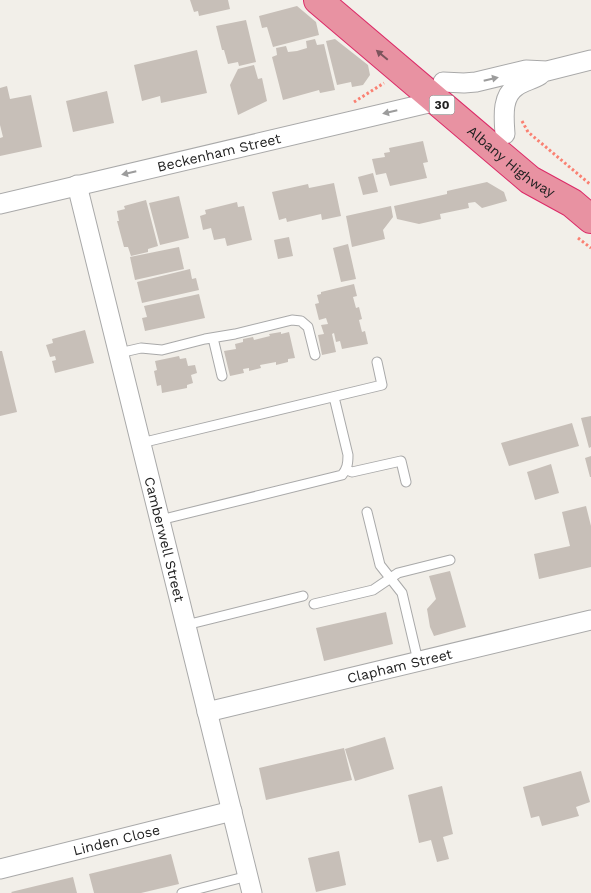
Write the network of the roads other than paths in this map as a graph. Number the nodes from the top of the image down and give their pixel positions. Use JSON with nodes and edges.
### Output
{"nodes":[{"id":1,"x":318,"y":0,"type":"edge"},
{"id":2,"x":346,"y":0,"type":"edge"},
{"id":3,"x":591,"y":60,"type":"edge"},
{"id":4,"x":547,"y":71,"type":"junction"},
{"id":5,"x":440,"y":91,"type":"junction"},
{"id":6,"x":512,"y":126,"type":"junction"},
{"id":7,"x":77,"y":185,"type":"junction"},
{"id":8,"x":0,"y":204,"type":"edge"},
{"id":9,"x":583,"y":211,"type":"edge"},
{"id":10,"x":213,"y":338,"type":"junction"},
{"id":11,"x":119,"y":353,"type":"junction"},
{"id":12,"x":315,"y":355,"type":"dead end"},
{"id":13,"x":377,"y":362,"type":"dead end"},
{"id":14,"x":222,"y":376,"type":"dead end"},
{"id":15,"x":334,"y":397,"type":"junction"},
{"id":16,"x":141,"y":444,"type":"junction"},
{"id":17,"x":346,"y":470,"type":"junction"},
{"id":18,"x":406,"y":482,"type":"dead end"},
{"id":19,"x":367,"y":512,"type":"dead end"},
{"id":20,"x":160,"y":520,"type":"junction"},
{"id":21,"x":450,"y":560,"type":"dead end"},
{"id":22,"x":391,"y":579,"type":"junction"},
{"id":23,"x":303,"y":596,"type":"dead end"},
{"id":24,"x":314,"y":604,"type":"dead end"},
{"id":25,"x":591,"y":620,"type":"edge"},
{"id":26,"x":186,"y":625,"type":"junction"},
{"id":27,"x":418,"y":661,"type":"junction"},
{"id":28,"x":207,"y":712,"type":"junction"},
{"id":29,"x":232,"y":811,"type":"junction"},
{"id":30,"x":0,"y":868,"type":"edge"},
{"id":31,"x":250,"y":885,"type":"edge"},
{"id":32,"x":182,"y":893,"type":"edge"}],
"edges":[{"from":5,"to":1,"type":"highway","name":"Albany Highway","number":"30","one_way":true},
{"from":2,"to":5,"type":"highway","name":"Albany Highway","number":"30"},
{"from":3,"to":4,"type":"street","name":"Beckenham Street"},
{"from":5,"to":4,"type":"street","name":"Beckenham Street","one_way":true},
{"from":4,"to":6,"type":"street","name":"Beckenham Street"},
{"from":5,"to":6,"type":"highway","name":"Albany Highway","number":"30"},
{"from":5,"to":7,"type":"street","name":"Beckenham Street","one_way":true},
{"from":5,"to":9,"type":"highway","name":"Albany Highway","number":"30"},
{"from":6,"to":9,"type":"highway","name":"Albany Highway","number":"30"},
{"from":7,"to":8,"type":"street","name":"Beckenham Street"},
{"from":7,"to":11,"type":"street","name":"Camberwell Street"},
{"from":10,"to":11,"type":"lane"},
{"from":10,"to":12,"type":"lane"},
{"from":10,"to":14,"type":"lane"},
{"from":11,"to":16,"type":"street","name":"Camberwell Street"},
{"from":13,"to":15,"type":"lane"},
{"from":15,"to":16,"type":"lane"},
{"from":15,"to":17,"type":"lane"},
{"from":16,"to":20,"type":"street","name":"Camberwell Street"},
{"from":17,"to":18,"type":"lane"},
{"from":17,"to":20,"type":"lane"},
{"from":19,"to":22,"type":"lane"},
{"from":20,"to":26,"type":"street","name":"Camberwell Street"},
{"from":21,"to":22,"type":"lane"},
{"from":22,"to":24,"type":"lane"},
{"from":22,"to":27,"type":"lane"},
{"from":23,"to":26,"type":"lane"},
{"from":25,"to":27,"type":"street","name":"Clapham Street"},
{"from":26,"to":28,"type":"street","name":"Camberwell Street"},
{"from":27,"to":28,"type":"street","name":"Clapham Street"},
{"from":28,"to":29,"type":"street","name":"Camberwell Street"},
{"from":29,"to":30,"type":"street","name":"Linden Close"},
{"from":29,"to":31,"type":"street","name":"Camberwell Street"},
{"from":31,"to":32,"type":"lane"}]}
